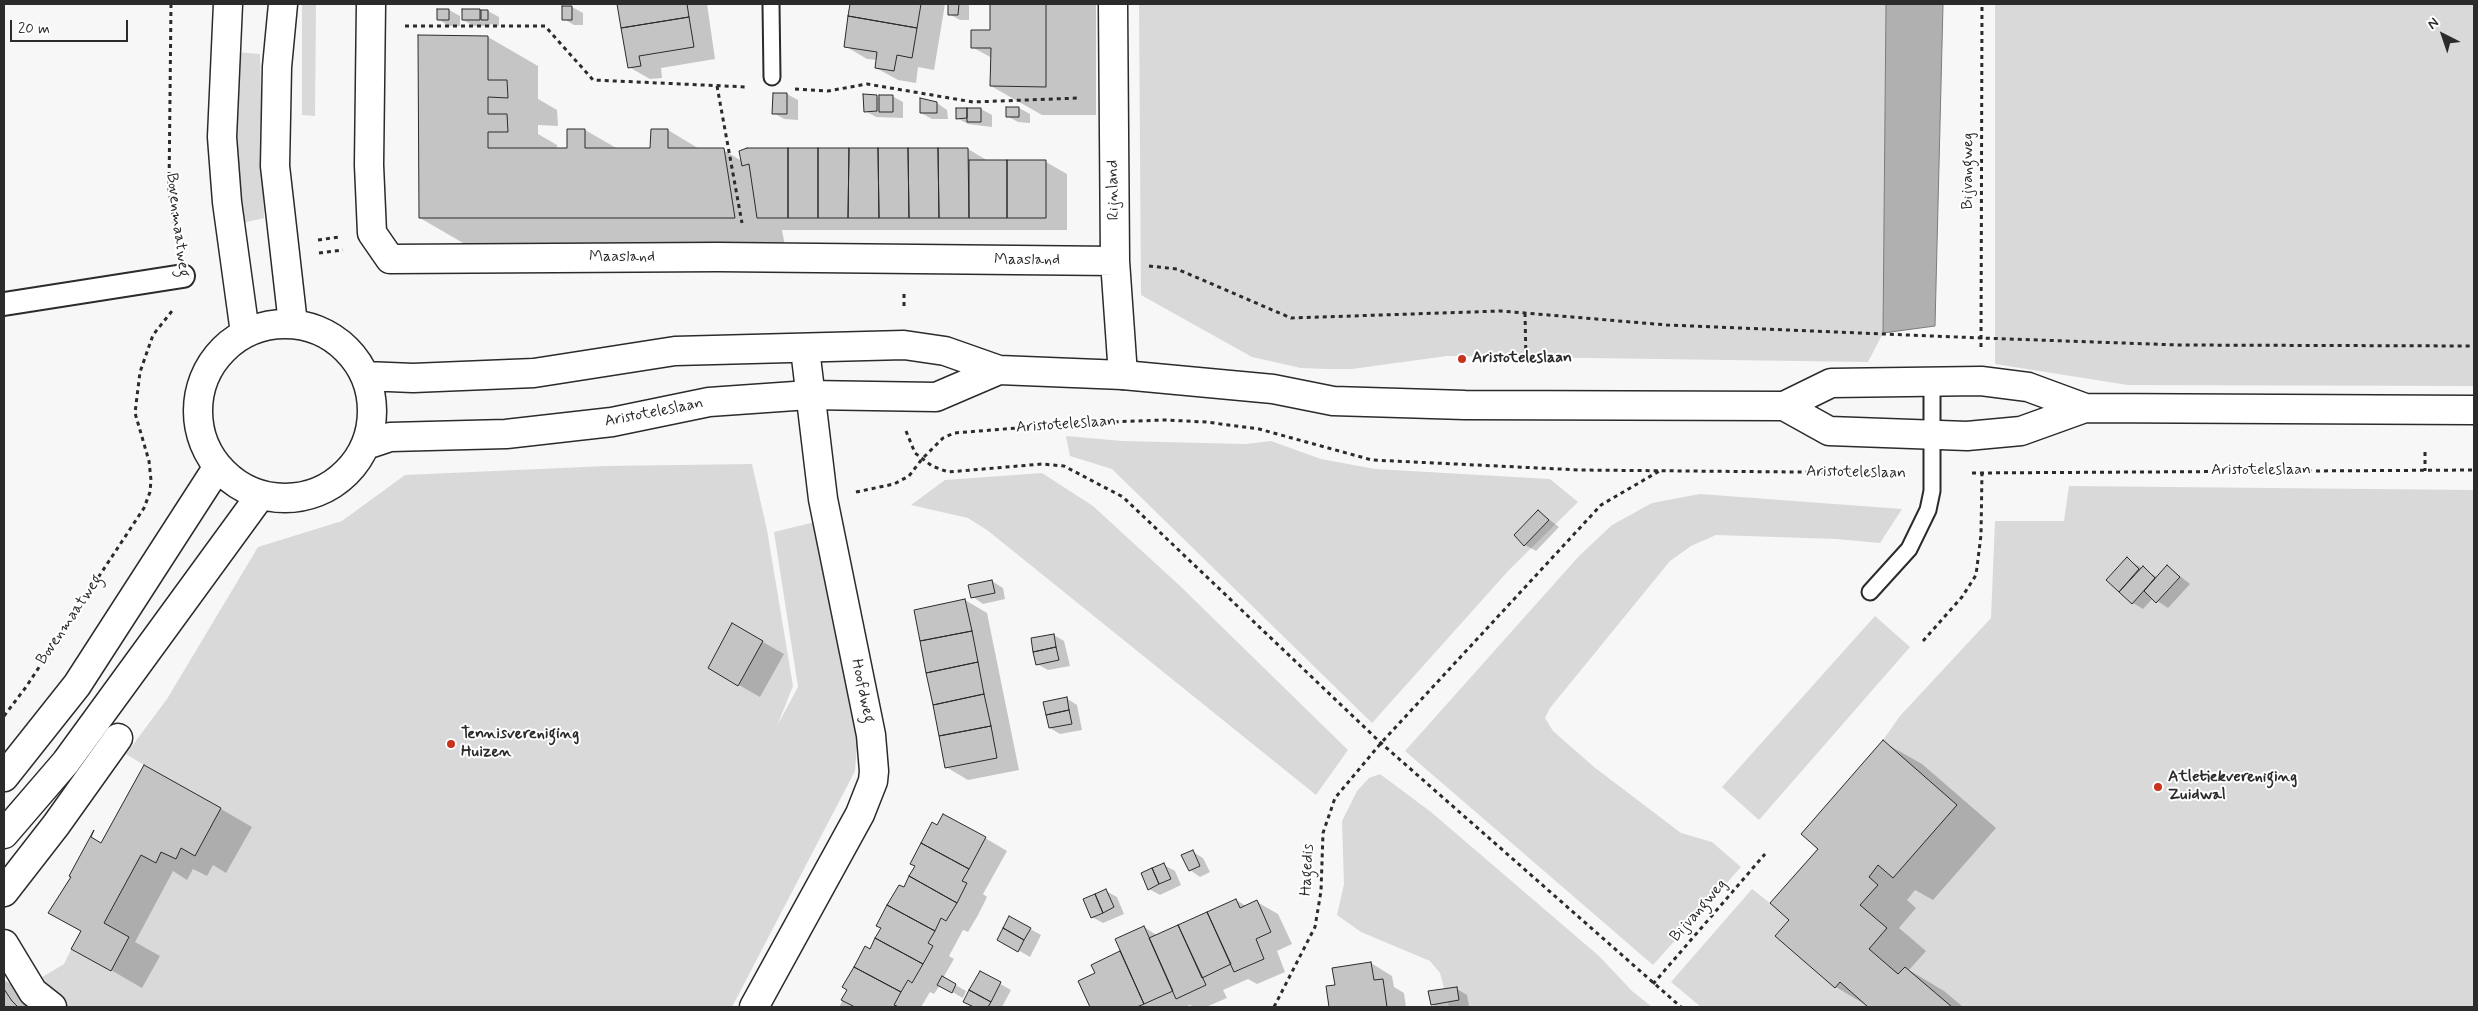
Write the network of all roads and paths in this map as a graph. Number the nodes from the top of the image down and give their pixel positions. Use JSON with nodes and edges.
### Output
{"nodes":[{"id":1,"x":171,"y":4,"type":"edge"},
{"id":2,"x":228,"y":4,"type":"edge"},
{"id":3,"x":283,"y":4,"type":"edge"},
{"id":4,"x":771,"y":4,"type":"edge"},
{"id":5,"x":1113,"y":4,"type":"edge"},
{"id":6,"x":1982,"y":4,"type":"edge"},
{"id":7,"x":372,"y":15,"type":"edge"},
{"id":8,"x":772,"y":77,"type":"dead end"},
{"id":9,"x":717,"y":86,"type":"junction"},
{"id":10,"x":754,"y":87,"type":"dead end"},
{"id":11,"x":791,"y":89,"type":"dead end"},
{"id":12,"x":1113,"y":98,"type":"junction"},
{"id":13,"x":748,"y":258,"type":"junction"},
{"id":14,"x":1115,"y":261,"type":"junction"},
{"id":15,"x":183,"y":276,"type":"junction"},
{"id":16,"x":4,"y":304,"type":"edge"},
{"id":17,"x":1525,"y":314,"type":"junction"},
{"id":18,"x":293,"y":324,"type":"junction"},
{"id":19,"x":245,"y":333,"type":"junction"},
{"id":20,"x":1981,"y":338,"type":"junction"},
{"id":21,"x":2474,"y":346,"type":"edge"},
{"id":22,"x":805,"y":349,"type":"junction"},
{"id":23,"x":1526,"y":360,"type":"dead end"},
{"id":24,"x":999,"y":370,"type":"junction"},
{"id":25,"x":1123,"y":375,"type":"junction"},
{"id":26,"x":365,"y":376,"type":"junction"},
{"id":27,"x":1981,"y":381,"type":"junction"},
{"id":28,"x":1932,"y":383,"type":"junction"},
{"id":29,"x":809,"y":395,"type":"junction"},
{"id":30,"x":1784,"y":406,"type":"junction"},
{"id":31,"x":2085,"y":408,"type":"junction"},
{"id":32,"x":2474,"y":410,"type":"edge"},
{"id":33,"x":1932,"y":435,"type":"junction"},
{"id":34,"x":1981,"y":436,"type":"junction"},
{"id":35,"x":366,"y":445,"type":"junction"},
{"id":36,"x":2424,"y":452,"type":"dead end"},
{"id":37,"x":922,"y":459,"type":"junction"},
{"id":38,"x":217,"y":468,"type":"junction"},
{"id":39,"x":1661,"y":470,"type":"junction"},
{"id":40,"x":2474,"y":470,"type":"edge"},
{"id":41,"x":2426,"y":471,"type":"junction"},
{"id":42,"x":1982,"y":472,"type":"junction"},
{"id":43,"x":1932,"y":474,"type":"junction"},
{"id":44,"x":851,"y":493,"type":"dead end"},
{"id":45,"x":260,"y":496,"type":"junction"},
{"id":46,"x":1870,"y":592,"type":"dead end"},
{"id":47,"x":1923,"y":641,"type":"dead end"},
{"id":48,"x":4,"y":716,"type":"edge"},
{"id":49,"x":118,"y":738,"type":"dead end"},
{"id":50,"x":1381,"y":743,"type":"junction"},
{"id":51,"x":4,"y":778,"type":"edge"},
{"id":52,"x":4,"y":834,"type":"edge"},
{"id":53,"x":1764,"y":854,"type":"dead end"},
{"id":54,"x":4,"y":892,"type":"edge"},
{"id":55,"x":4,"y":944,"type":"edge"},
{"id":56,"x":1653,"y":984,"type":"junction"},
{"id":57,"x":52,"y":1007,"type":"edge"},
{"id":58,"x":754,"y":1007,"type":"edge"},
{"id":59,"x":1274,"y":1007,"type":"edge"},
{"id":60,"x":1681,"y":1007,"type":"edge"}],
"edges":[{"from":1,"to":15,"type":"path","name":"Bovenmaatweg"},
{"from":2,"to":19,"type":"street"},
{"from":3,"to":18,"type":"street"},
{"from":4,"to":8,"type":"lane"},
{"from":5,"to":12,"type":"street","name":"Rijnland"},
{"from":6,"to":20,"type":"path","name":"Bijvangweg"},
{"from":7,"to":9,"type":"path"},
{"from":7,"to":13,"type":"street","name":"Maasland"},
{"from":9,"to":10,"type":"path"},
{"from":9,"to":13,"type":"path"},
{"from":11,"to":12,"type":"path"},
{"from":12,"to":14,"type":"street","name":"Rijnland"},
{"from":13,"to":14,"type":"street","name":"Maasland"},
{"from":14,"to":17,"type":"path"},
{"from":14,"to":25,"type":"street","name":"Rijnland"},
{"from":15,"to":16,"type":"street"},
{"from":15,"to":48,"type":"path","name":"Bovenmaatweg"},
{"from":17,"to":20,"type":"path"},
{"from":17,"to":23,"type":"path"},
{"from":18,"to":19,"type":"street"},
{"from":18,"to":26,"type":"street"},
{"from":19,"to":38,"type":"street"},
{"from":20,"to":21,"type":"path"},
{"from":20,"to":27,"type":"path","name":"Bijvangweg"},
{"from":22,"to":24,"type":"street","name":"Aristoteleslaan"},
{"from":22,"to":26,"type":"street","name":"Aristoteleslaan"},
{"from":22,"to":29,"type":"street","name":"Hoofdweg"},
{"from":24,"to":25,"type":"street","name":"Aristoteleslaan"},
{"from":24,"to":29,"type":"street","name":"Aristoteleslaan"},
{"from":25,"to":30,"type":"street","name":"Aristoteleslaan"},
{"from":26,"to":35,"type":"street"},
{"from":27,"to":28,"type":"street","name":"Aristoteleslaan"},
{"from":27,"to":31,"type":"street","name":"Aristoteleslaan"},
{"from":28,"to":30,"type":"street","name":"Aristoteleslaan"},
{"from":28,"to":33,"type":"lane"},
{"from":29,"to":35,"type":"street","name":"Aristoteleslaan"},
{"from":29,"to":58,"type":"street","name":"Hoofdweg"},
{"from":30,"to":33,"type":"street","name":"Aristoteleslaan"},
{"from":31,"to":32,"type":"street","name":"Aristoteleslaan"},
{"from":31,"to":34,"type":"street","name":"Aristoteleslaan"},
{"from":33,"to":34,"type":"street","name":"Aristoteleslaan"},
{"from":33,"to":43,"type":"lane"},
{"from":34,"to":42,"type":"path"},
{"from":35,"to":45,"type":"street"},
{"from":36,"to":41,"type":"path"},
{"from":37,"to":39,"type":"path","name":"Aristoteleslaan"},
{"from":37,"to":44,"type":"path","name":"Aristoteleslaan"},
{"from":37,"to":50,"type":"path"},
{"from":38,"to":45,"type":"street"},
{"from":38,"to":51,"type":"street"},
{"from":39,"to":43,"type":"path","name":"Aristoteleslaan"},
{"from":39,"to":50,"type":"path","name":"Hagedis"},
{"from":40,"to":41,"type":"path","name":"Aristoteleslaan"},
{"from":41,"to":42,"type":"path","name":"Aristoteleslaan"},
{"from":42,"to":43,"type":"path","name":"Aristoteleslaan"},
{"from":42,"to":47,"type":"path"},
{"from":43,"to":46,"type":"lane"},
{"from":45,"to":52,"type":"street"},
{"from":49,"to":54,"type":"street"},
{"from":50,"to":56,"type":"path"},
{"from":50,"to":59,"type":"path","name":"Hagedis"},
{"from":53,"to":56,"type":"path","name":"Bijvangweg"},
{"from":55,"to":57,"type":"street"},
{"from":56,"to":60,"type":"path"}]}
